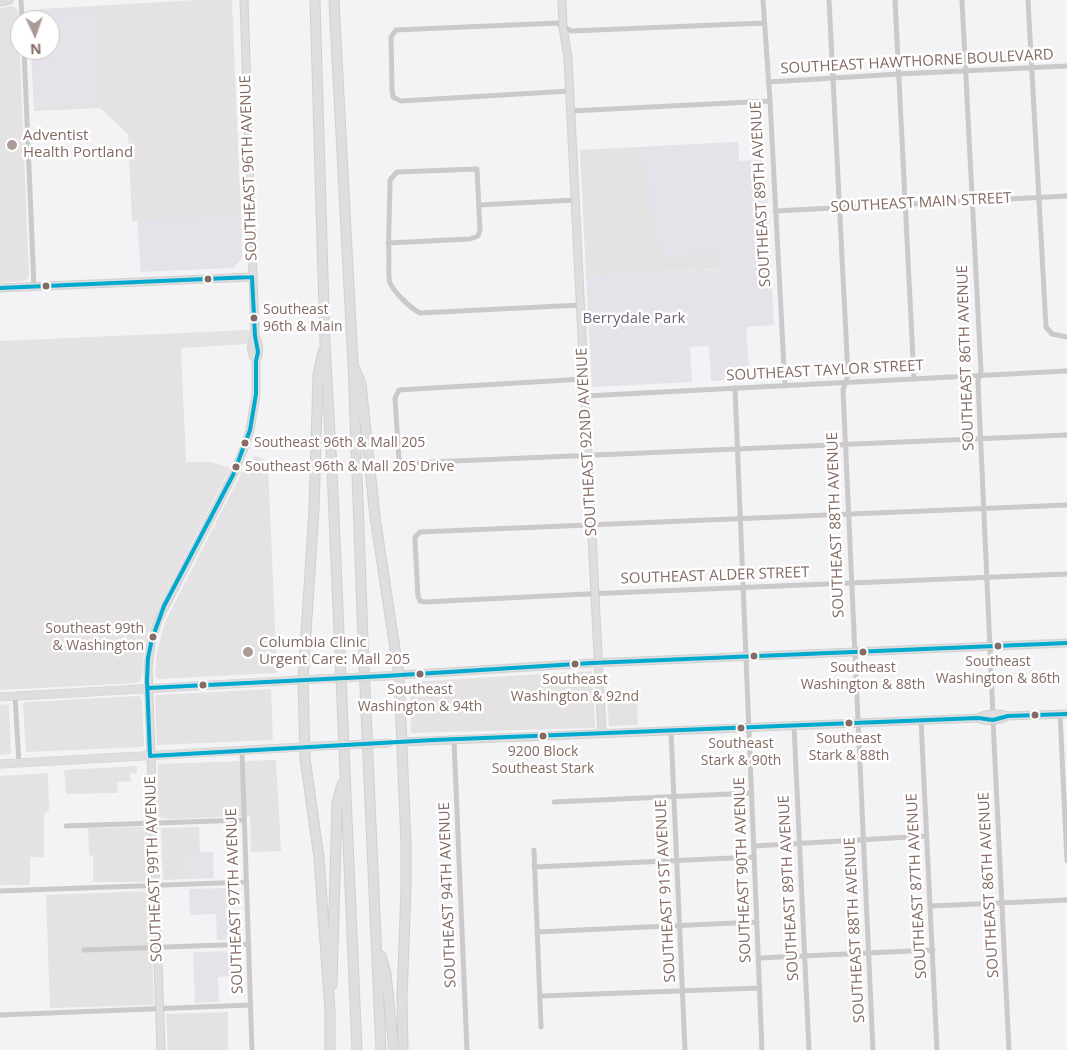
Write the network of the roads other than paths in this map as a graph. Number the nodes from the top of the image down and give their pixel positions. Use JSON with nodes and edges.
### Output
{"nodes":[{"id":1,"x":9,"y":0,"type":"edge"},
{"id":2,"x":244,"y":0,"type":"edge"},
{"id":3,"x":315,"y":0,"type":"edge"},
{"id":4,"x":334,"y":0,"type":"edge"},
{"id":5,"x":562,"y":0,"type":"edge"},
{"id":6,"x":763,"y":0,"type":"edge"},
{"id":7,"x":829,"y":0,"type":"edge"},
{"id":8,"x":895,"y":0,"type":"edge"},
{"id":9,"x":962,"y":0,"type":"edge"},
{"id":10,"x":1028,"y":0,"type":"edge"},
{"id":11,"x":0,"y":2,"type":"edge"},
{"id":12,"x":764,"y":23,"type":"junction"},
{"id":13,"x":563,"y":27,"type":"junction"},
{"id":14,"x":24,"y":60,"type":"edge"},
{"id":15,"x":1067,"y":66,"type":"edge"},
{"id":16,"x":1032,"y":68,"type":"junction"},
{"id":17,"x":965,"y":71,"type":"junction"},
{"id":18,"x":899,"y":74,"type":"junction"},
{"id":19,"x":833,"y":78,"type":"junction"},
{"id":20,"x":768,"y":82,"type":"junction"},
{"id":21,"x":570,"y":91,"type":"junction"},
{"id":22,"x":770,"y":101,"type":"junction"},
{"id":23,"x":571,"y":111,"type":"junction"},
{"id":24,"x":1067,"y":196,"type":"edge"},
{"id":25,"x":1040,"y":197,"type":"junction"},
{"id":26,"x":575,"y":200,"type":"junction"},
{"id":27,"x":972,"y":201,"type":"junction"},
{"id":28,"x":905,"y":204,"type":"junction"},
{"id":29,"x":479,"y":205,"type":"junction"},
{"id":30,"x":840,"y":207,"type":"junction"},
{"id":31,"x":775,"y":210,"type":"junction"},
{"id":32,"x":388,"y":243,"type":"junction"},
{"id":33,"x":252,"y":276,"type":"junction"},
{"id":34,"x":34,"y":286,"type":"junction"},
{"id":35,"x":0,"y":288,"type":"edge"},
{"id":36,"x":580,"y":305,"type":"junction"},
{"id":37,"x":1067,"y":337,"type":"edge"},
{"id":38,"x":325,"y":344,"type":"junction"},
{"id":39,"x":353,"y":364,"type":"junction"},
{"id":40,"x":1067,"y":371,"type":"edge"},
{"id":41,"x":979,"y":376,"type":"junction"},
{"id":42,"x":584,"y":379,"type":"junction"},
{"id":43,"x":914,"y":379,"type":"junction"},
{"id":44,"x":846,"y":383,"type":"junction"},
{"id":45,"x":785,"y":386,"type":"junction"},
{"id":46,"x":735,"y":388,"type":"junction"},
{"id":47,"x":585,"y":396,"type":"junction"},
{"id":48,"x":1067,"y":434,"type":"edge"},
{"id":49,"x":981,"y":438,"type":"junction"},
{"id":50,"x":846,"y":444,"type":"junction"},
{"id":51,"x":737,"y":449,"type":"junction"},
{"id":52,"x":588,"y":455,"type":"junction"},
{"id":53,"x":1067,"y":505,"type":"edge"},
{"id":54,"x":984,"y":508,"type":"junction"},
{"id":55,"x":848,"y":514,"type":"junction"},
{"id":56,"x":740,"y":518,"type":"junction"},
{"id":57,"x":591,"y":524,"type":"junction"},
{"id":58,"x":1067,"y":574,"type":"edge"},
{"id":59,"x":987,"y":578,"type":"junction"},
{"id":60,"x":851,"y":584,"type":"junction"},
{"id":61,"x":743,"y":588,"type":"junction"},
{"id":62,"x":595,"y":594,"type":"junction"},
{"id":63,"x":1067,"y":644,"type":"edge"},
{"id":64,"x":990,"y":647,"type":"junction"},
{"id":65,"x":854,"y":653,"type":"junction"},
{"id":66,"x":746,"y":658,"type":"junction"},
{"id":67,"x":599,"y":663,"type":"junction"},
{"id":68,"x":399,"y":675,"type":"junction"},
{"id":69,"x":298,"y":680,"type":"junction"},
{"id":70,"x":148,"y":688,"type":"junction"},
{"id":71,"x":15,"y":696,"type":"junction"},
{"id":72,"x":0,"y":697,"type":"edge"},
{"id":73,"x":1063,"y":714,"type":"edge"},
{"id":74,"x":993,"y":717,"type":"junction"},
{"id":75,"x":921,"y":720,"type":"junction"},
{"id":76,"x":857,"y":723,"type":"junction"},
{"id":77,"x":794,"y":725,"type":"junction"},
{"id":78,"x":749,"y":727,"type":"junction"},
{"id":79,"x":671,"y":731,"type":"junction"},
{"id":80,"x":602,"y":734,"type":"junction"},
{"id":81,"x":454,"y":740,"type":"junction"},
{"id":82,"x":403,"y":742,"type":"junction"},
{"id":83,"x":306,"y":747,"type":"junction"},
{"id":84,"x":242,"y":751,"type":"junction"},
{"id":85,"x":150,"y":756,"type":"junction"},
{"id":86,"x":19,"y":763,"type":"junction"},
{"id":87,"x":0,"y":764,"type":"edge"},
{"id":88,"x":345,"y":776,"type":"junction"},
{"id":89,"x":752,"y":793,"type":"junction"},
{"id":90,"x":674,"y":796,"type":"junction"},
{"id":91,"x":554,"y":802,"type":"dead end"},
{"id":92,"x":244,"y":820,"type":"junction"},
{"id":93,"x":153,"y":823,"type":"junction"},
{"id":94,"x":66,"y":826,"type":"dead end"},
{"id":95,"x":927,"y":836,"type":"junction"},
{"id":96,"x":863,"y":840,"type":"junction"},
{"id":97,"x":800,"y":843,"type":"junction"},
{"id":98,"x":755,"y":846,"type":"junction"},
{"id":99,"x":534,"y":850,"type":"dead end"},
{"id":100,"x":754,"y":857,"type":"junction"},
{"id":101,"x":677,"y":860,"type":"junction"},
{"id":102,"x":1067,"y":861,"type":"edge"},
{"id":103,"x":534,"y":867,"type":"junction"},
{"id":104,"x":247,"y":882,"type":"junction"},
{"id":105,"x":155,"y":885,"type":"junction"},
{"id":106,"x":0,"y":891,"type":"edge"},
{"id":107,"x":1067,"y":900,"type":"edge"},
{"id":108,"x":1002,"y":903,"type":"junction"},
{"id":109,"x":931,"y":906,"type":"junction"},
{"id":110,"x":757,"y":922,"type":"junction"},
{"id":111,"x":680,"y":926,"type":"junction"},
{"id":112,"x":537,"y":932,"type":"junction"},
{"id":113,"x":249,"y":944,"type":"junction"},
{"id":114,"x":377,"y":944,"type":"junction"},
{"id":115,"x":157,"y":947,"type":"junction"},
{"id":116,"x":84,"y":950,"type":"dead end"},
{"id":117,"x":933,"y":950,"type":"junction"},
{"id":118,"x":869,"y":953,"type":"junction"},
{"id":119,"x":806,"y":956,"type":"junction"},
{"id":120,"x":759,"y":958,"type":"junction"},
{"id":121,"x":760,"y":988,"type":"junction"},
{"id":122,"x":683,"y":991,"type":"junction"},
{"id":123,"x":540,"y":996,"type":"junction"},
{"id":124,"x":250,"y":1005,"type":"junction"},
{"id":125,"x":159,"y":1009,"type":"junction"},
{"id":126,"x":330,"y":1011,"type":"junction"},
{"id":127,"x":0,"y":1015,"type":"edge"},
{"id":128,"x":541,"y":1027,"type":"dead end"},
{"id":129,"x":161,"y":1050,"type":"edge"},
{"id":130,"x":252,"y":1050,"type":"edge"},
{"id":131,"x":330,"y":1050,"type":"edge"},
{"id":132,"x":357,"y":1050,"type":"edge"},
{"id":133,"x":381,"y":1050,"type":"edge"},
{"id":134,"x":394,"y":1050,"type":"edge"},
{"id":135,"x":403,"y":1050,"type":"edge"},
{"id":136,"x":467,"y":1050,"type":"edge"},
{"id":137,"x":685,"y":1050,"type":"edge"},
{"id":138,"x":762,"y":1050,"type":"edge"},
{"id":139,"x":809,"y":1050,"type":"edge"},
{"id":140,"x":873,"y":1050,"type":"edge"},
{"id":141,"x":937,"y":1050,"type":"edge"},
{"id":142,"x":1009,"y":1050,"type":"edge"}],
"edges":[{"from":1,"to":11,"type":"street"},
{"from":2,"to":33,"type":"street","name":"SOUTHEAST 96TH AVENUE"},
{"from":3,"to":38,"type":"highway"},
{"from":4,"to":39,"type":"highway"},
{"from":5,"to":13,"type":"street","name":"SOUTHEAST 92ND AVENUE"},
{"from":6,"to":12,"type":"street","name":"SOUTHEAST 89TH AVENUE"},
{"from":7,"to":19,"type":"street","name":"SOUTHEAST 88TH AVENUE"},
{"from":8,"to":18,"type":"street"},
{"from":9,"to":17,"type":"street","name":"SOUTHEAST 86TH AVENUE"},
{"from":10,"to":16,"type":"street"},
{"from":12,"to":13,"type":"street"},
{"from":12,"to":20,"type":"street","name":"SOUTHEAST 89TH AVENUE"},
{"from":13,"to":21,"type":"street","name":"SOUTHEAST 92ND AVENUE"},
{"from":13,"to":21,"type":"street"},
{"from":14,"to":34,"type":"street"},
{"from":15,"to":16,"type":"street","name":"SOUTHEAST HAWTHORNE BOULEVARD"},
{"from":16,"to":17,"type":"street","name":"SOUTHEAST HAWTHORNE BOULEVARD"},
{"from":16,"to":25,"type":"street"},
{"from":17,"to":18,"type":"street","name":"SOUTHEAST HAWTHORNE BOULEVARD"},
{"from":17,"to":27,"type":"street","name":"SOUTHEAST 86TH AVENUE"},
{"from":18,"to":19,"type":"street","name":"SOUTHEAST HAWTHORNE BOULEVARD"},
{"from":18,"to":28,"type":"street"},
{"from":19,"to":20,"type":"street","name":"SOUTHEAST HAWTHORNE BOULEVARD"},
{"from":19,"to":30,"type":"street","name":"SOUTHEAST 88TH AVENUE"},
{"from":20,"to":22,"type":"street","name":"SOUTHEAST 89TH AVENUE"},
{"from":21,"to":23,"type":"street","name":"SOUTHEAST 92ND AVENUE"},
{"from":22,"to":23,"type":"street"},
{"from":22,"to":31,"type":"street","name":"SOUTHEAST 89TH AVENUE"},
{"from":23,"to":26,"type":"street","name":"SOUTHEAST 92ND AVENUE"},
{"from":24,"to":25,"type":"street","name":"SOUTHEAST MAIN STREET"},
{"from":25,"to":27,"type":"street","name":"SOUTHEAST MAIN STREET"},
{"from":25,"to":37,"type":"street"},
{"from":26,"to":29,"type":"street"},
{"from":26,"to":36,"type":"street","name":"SOUTHEAST 92ND AVENUE"},
{"from":27,"to":28,"type":"street","name":"SOUTHEAST MAIN STREET"},
{"from":27,"to":41,"type":"street","name":"SOUTHEAST 86TH AVENUE"},
{"from":28,"to":30,"type":"street","name":"SOUTHEAST MAIN STREET"},
{"from":28,"to":43,"type":"street"},
{"from":29,"to":32,"type":"street"},
{"from":29,"to":32,"type":"street"},
{"from":30,"to":31,"type":"street","name":"SOUTHEAST MAIN STREET"},
{"from":30,"to":44,"type":"street","name":"SOUTHEAST 88TH AVENUE"},
{"from":31,"to":45,"type":"street","name":"SOUTHEAST 89TH AVENUE"},
{"from":32,"to":36,"type":"street"},
{"from":33,"to":34,"type":"street"},
{"from":33,"to":70,"type":"street","name":"SOUTHEAST 96TH AVENUE"},
{"from":34,"to":35,"type":"street"},
{"from":36,"to":42,"type":"street","name":"SOUTHEAST 92ND AVENUE"},
{"from":38,"to":69,"type":"highway"},
{"from":38,"to":88,"type":"highway"},
{"from":39,"to":68,"type":"highway"},
{"from":39,"to":114,"type":"highway"},
{"from":40,"to":41,"type":"street","name":"SOUTHEAST TAYLOR STREET"},
{"from":41,"to":43,"type":"street","name":"SOUTHEAST TAYLOR STREET"},
{"from":41,"to":49,"type":"street","name":"SOUTHEAST 86TH AVENUE"},
{"from":42,"to":47,"type":"street","name":"SOUTHEAST 92ND AVENUE"},
{"from":42,"to":52,"type":"street"},
{"from":43,"to":44,"type":"street","name":"SOUTHEAST TAYLOR STREET"},
{"from":44,"to":45,"type":"street","name":"SOUTHEAST TAYLOR STREET"},
{"from":44,"to":50,"type":"street","name":"SOUTHEAST 88TH AVENUE"},
{"from":45,"to":46,"type":"street","name":"SOUTHEAST TAYLOR STREET"},
{"from":46,"to":47,"type":"street","name":"SOUTHEAST TAYLOR STREET"},
{"from":46,"to":51,"type":"street","name":"SOUTHEAST 90TH AVENUE"},
{"from":47,"to":52,"type":"street","name":"SOUTHEAST 92ND AVENUE"},
{"from":48,"to":49,"type":"street"},
{"from":49,"to":50,"type":"street"},
{"from":49,"to":54,"type":"street","name":"SOUTHEAST 86TH AVENUE"},
{"from":50,"to":51,"type":"street"},
{"from":50,"to":55,"type":"street","name":"SOUTHEAST 88TH AVENUE"},
{"from":51,"to":52,"type":"street"},
{"from":51,"to":56,"type":"street","name":"SOUTHEAST 90TH AVENUE"},
{"from":52,"to":57,"type":"street","name":"SOUTHEAST 92ND AVENUE"},
{"from":53,"to":54,"type":"street"},
{"from":54,"to":55,"type":"street"},
{"from":54,"to":59,"type":"street","name":"SOUTHEAST 86TH AVENUE"},
{"from":55,"to":56,"type":"street"},
{"from":55,"to":60,"type":"street","name":"SOUTHEAST 88TH AVENUE"},
{"from":56,"to":57,"type":"street"},
{"from":56,"to":61,"type":"street","name":"SOUTHEAST 90TH AVENUE"},
{"from":57,"to":62,"type":"street","name":"SOUTHEAST 92ND AVENUE"},
{"from":57,"to":62,"type":"street","name":"SOUTHEAST ALDER STREET"},
{"from":58,"to":59,"type":"street","name":"SOUTHEAST ALDER STREET"},
{"from":59,"to":60,"type":"street","name":"SOUTHEAST ALDER STREET"},
{"from":59,"to":64,"type":"street","name":"SOUTHEAST 86TH AVENUE"},
{"from":60,"to":61,"type":"street","name":"SOUTHEAST ALDER STREET"},
{"from":60,"to":65,"type":"street","name":"SOUTHEAST 88TH AVENUE"},
{"from":61,"to":62,"type":"street","name":"SOUTHEAST ALDER STREET"},
{"from":61,"to":66,"type":"street","name":"SOUTHEAST 90TH AVENUE"},
{"from":62,"to":67,"type":"street","name":"SOUTHEAST 92ND AVENUE"},
{"from":63,"to":64,"type":"street"},
{"from":64,"to":65,"type":"street"},
{"from":64,"to":74,"type":"street","name":"SOUTHEAST 86TH AVENUE"},
{"from":65,"to":66,"type":"street"},
{"from":65,"to":76,"type":"street","name":"SOUTHEAST 88TH AVENUE"},
{"from":66,"to":67,"type":"street"},
{"from":66,"to":78,"type":"street","name":"SOUTHEAST 90TH AVENUE"},
{"from":67,"to":68,"type":"street"},
{"from":67,"to":80,"type":"street","name":"SOUTHEAST 92ND AVENUE"},
{"from":68,"to":69,"type":"main road","bridge":true},
{"from":68,"to":82,"type":"highway"},
{"from":69,"to":70,"type":"main road"},
{"from":69,"to":83,"type":"highway"},
{"from":70,"to":71,"type":"main road"},
{"from":70,"to":85,"type":"street","name":"SOUTHEAST 99TH AVENUE"},
{"from":71,"to":72,"type":"main road"},
{"from":71,"to":86,"type":"street"},
{"from":73,"to":74,"type":"street"},
{"from":73,"to":102,"type":"street"},
{"from":74,"to":75,"type":"street"},
{"from":74,"to":108,"type":"street","name":"SOUTHEAST 86TH AVENUE"},
{"from":75,"to":76,"type":"street"},
{"from":75,"to":95,"type":"street","name":"SOUTHEAST 87TH AVENUE"},
{"from":76,"to":77,"type":"street"},
{"from":76,"to":96,"type":"street","name":"SOUTHEAST 88TH AVENUE"},
{"from":77,"to":78,"type":"street"},
{"from":77,"to":97,"type":"street","name":"SOUTHEAST 89TH AVENUE"},
{"from":78,"to":79,"type":"street"},
{"from":78,"to":89,"type":"street","name":"SOUTHEAST 90TH AVENUE"},
{"from":79,"to":80,"type":"street"},
{"from":79,"to":90,"type":"street","name":"SOUTHEAST 91ST AVENUE"},
{"from":80,"to":81,"type":"street"},
{"from":81,"to":82,"type":"street"},
{"from":81,"to":136,"type":"street","name":"SOUTHEAST 94TH AVENUE"},
{"from":82,"to":83,"type":"main road","bridge":true},
{"from":82,"to":135,"type":"highway"},
{"from":83,"to":84,"type":"main road"},
{"from":83,"to":126,"type":"highway"},
{"from":84,"to":85,"type":"main road"},
{"from":84,"to":92,"type":"street","name":"SOUTHEAST 97TH AVENUE"},
{"from":85,"to":86,"type":"main road"},
{"from":85,"to":93,"type":"street","name":"SOUTHEAST 99TH AVENUE"},
{"from":86,"to":87,"type":"main road"},
{"from":88,"to":126,"type":"highway"},
{"from":88,"to":132,"type":"highway"},
{"from":89,"to":90,"type":"street"},
{"from":89,"to":98,"type":"street","name":"SOUTHEAST 90TH AVENUE"},
{"from":90,"to":91,"type":"street"},
{"from":90,"to":101,"type":"street","name":"SOUTHEAST 91ST AVENUE"},
{"from":92,"to":93,"type":"street"},
{"from":92,"to":104,"type":"street","name":"SOUTHEAST 97TH AVENUE"},
{"from":93,"to":94,"type":"street"},
{"from":93,"to":105,"type":"street","name":"SOUTHEAST 99TH AVENUE"},
{"from":95,"to":96,"type":"street"},
{"from":95,"to":109,"type":"street","name":"SOUTHEAST 87TH AVENUE"},
{"from":96,"to":97,"type":"street"},
{"from":96,"to":118,"type":"street","name":"SOUTHEAST 88TH AVENUE"},
{"from":97,"to":98,"type":"street"},
{"from":97,"to":119,"type":"street","name":"SOUTHEAST 89TH AVENUE"},
{"from":98,"to":100,"type":"street","name":"SOUTHEAST 90TH AVENUE"},
{"from":99,"to":103,"type":"street"},
{"from":100,"to":101,"type":"street"},
{"from":100,"to":110,"type":"street","name":"SOUTHEAST 90TH AVENUE"},
{"from":101,"to":103,"type":"street"},
{"from":101,"to":111,"type":"street","name":"SOUTHEAST 91ST AVENUE"},
{"from":103,"to":112,"type":"street"},
{"from":104,"to":105,"type":"street"},
{"from":104,"to":113,"type":"street","name":"SOUTHEAST 97TH AVENUE"},
{"from":105,"to":106,"type":"street"},
{"from":105,"to":115,"type":"street","name":"SOUTHEAST 99TH AVENUE"},
{"from":107,"to":108,"type":"street"},
{"from":108,"to":109,"type":"street"},
{"from":108,"to":142,"type":"street","name":"SOUTHEAST 86TH AVENUE"},
{"from":109,"to":117,"type":"street","name":"SOUTHEAST 87TH AVENUE"},
{"from":110,"to":111,"type":"street"},
{"from":110,"to":120,"type":"street","name":"SOUTHEAST 90TH AVENUE"},
{"from":111,"to":112,"type":"street"},
{"from":111,"to":122,"type":"street","name":"SOUTHEAST 91ST AVENUE"},
{"from":112,"to":123,"type":"street"},
{"from":113,"to":115,"type":"street"},
{"from":113,"to":124,"type":"street","name":"SOUTHEAST 97TH AVENUE"},
{"from":114,"to":133,"type":"highway"},
{"from":114,"to":134,"type":"highway"},
{"from":115,"to":116,"type":"street"},
{"from":115,"to":125,"type":"street","name":"SOUTHEAST 99TH AVENUE"},
{"from":117,"to":118,"type":"street"},
{"from":117,"to":141,"type":"street","name":"SOUTHEAST 87TH AVENUE"},
{"from":118,"to":119,"type":"street"},
{"from":118,"to":140,"type":"street","name":"SOUTHEAST 88TH AVENUE"},
{"from":119,"to":120,"type":"street"},
{"from":119,"to":139,"type":"street","name":"SOUTHEAST 89TH AVENUE"},
{"from":120,"to":121,"type":"street","name":"SOUTHEAST 90TH AVENUE"},
{"from":121,"to":122,"type":"street"},
{"from":121,"to":138,"type":"street","name":"SOUTHEAST 90TH AVENUE"},
{"from":122,"to":123,"type":"street"},
{"from":122,"to":137,"type":"street","name":"SOUTHEAST 91ST AVENUE"},
{"from":123,"to":128,"type":"street"},
{"from":124,"to":125,"type":"street"},
{"from":124,"to":130,"type":"street","name":"SOUTHEAST 97TH AVENUE"},
{"from":125,"to":127,"type":"street"},
{"from":125,"to":129,"type":"street","name":"SOUTHEAST 99TH AVENUE"},
{"from":126,"to":131,"type":"highway"}]}
